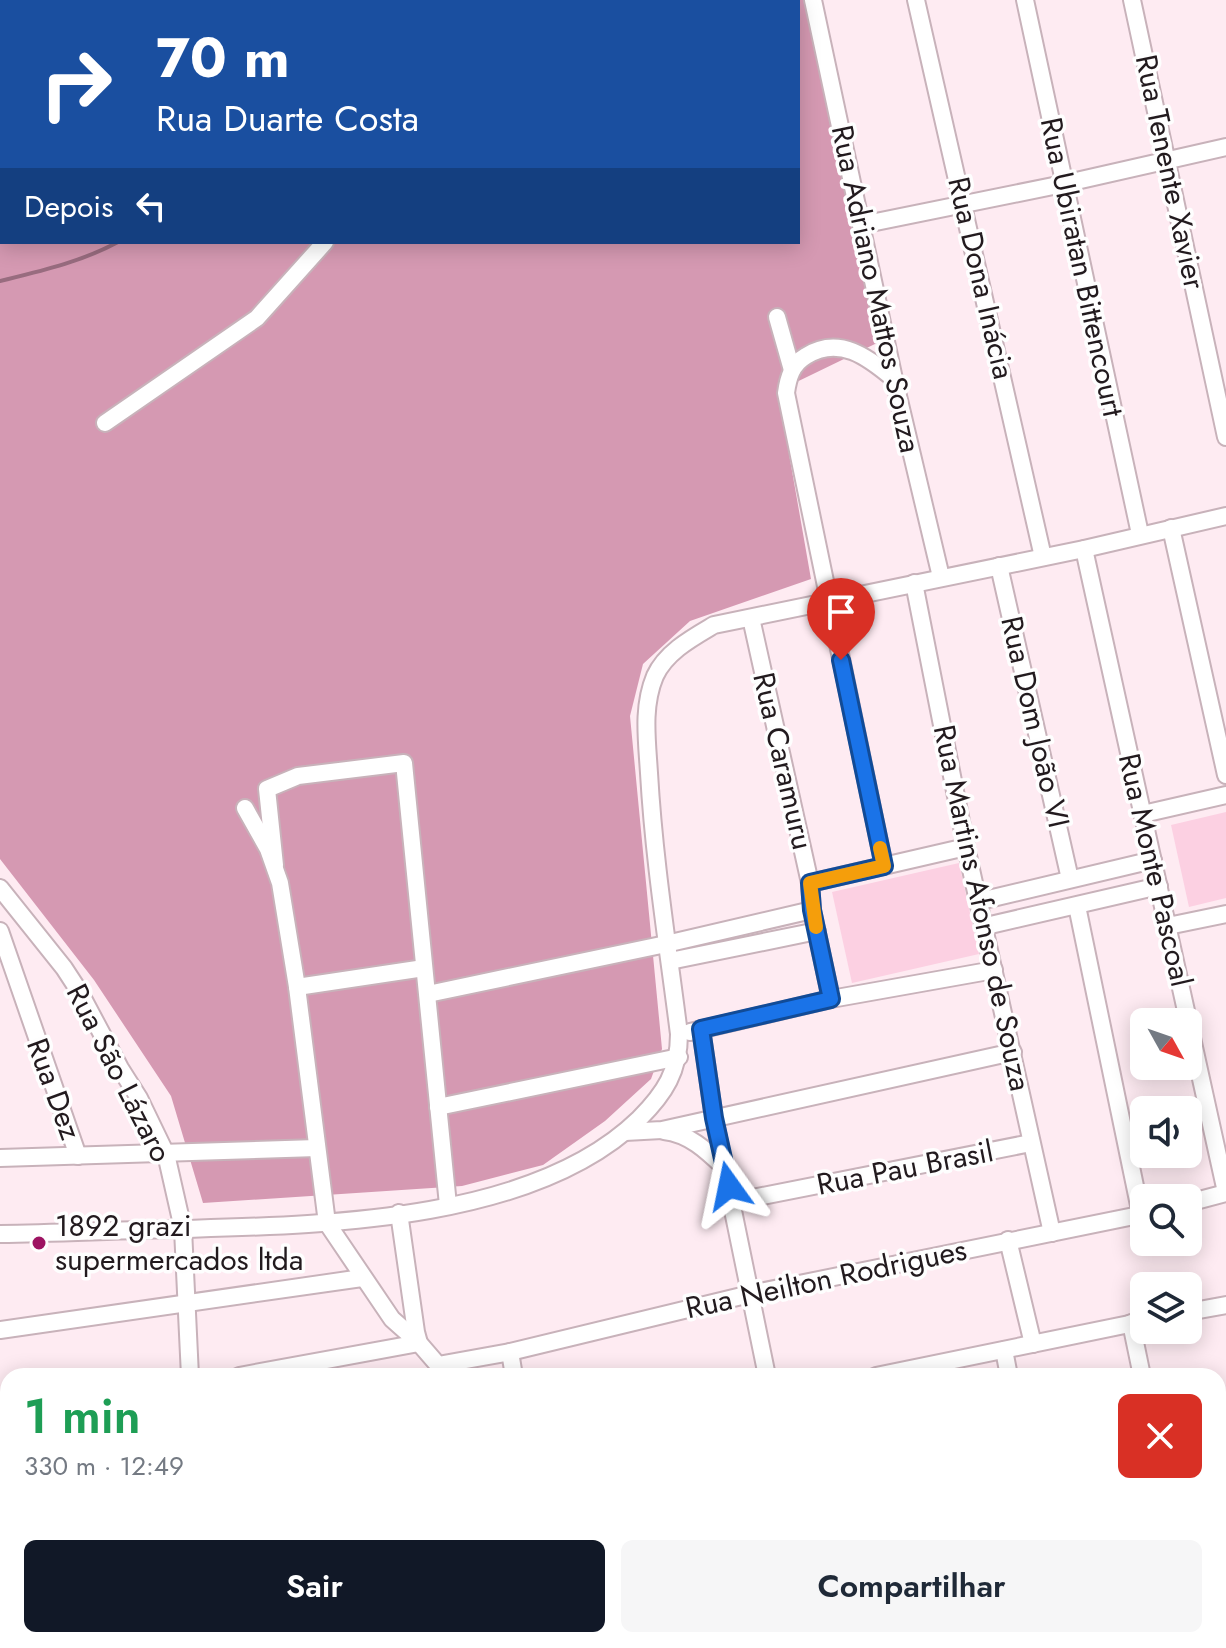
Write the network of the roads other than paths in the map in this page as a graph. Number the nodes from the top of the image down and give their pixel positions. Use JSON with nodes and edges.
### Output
{"nodes":[{"id":1,"x":813,"y":0,"type":"edge"},
{"id":2,"x":916,"y":0,"type":"edge"},
{"id":3,"x":1025,"y":0,"type":"edge"},
{"id":4,"x":1132,"y":0,"type":"edge"},
{"id":5,"x":1226,"y":147,"type":"edge"},
{"id":6,"x":1168,"y":158,"type":"junction"},
{"id":7,"x":1063,"y":184,"type":"junction"},
{"id":8,"x":964,"y":203,"type":"junction"},
{"id":9,"x":861,"y":225,"type":"junction"},
{"id":10,"x":323,"y":244,"type":"edge"},
{"id":11,"x":777,"y":317,"type":"dead end"},
{"id":12,"x":796,"y":365,"type":"junction"},
{"id":13,"x":894,"y":379,"type":"junction"},
{"id":14,"x":105,"y":423,"type":"dead end"},
{"id":15,"x":1226,"y":437,"type":"edge"},
{"id":16,"x":1226,"y":516,"type":"edge"},
{"id":17,"x":1171,"y":528,"type":"junction"},
{"id":18,"x":1140,"y":534,"type":"junction"},
{"id":19,"x":1084,"y":549,"type":"junction"},
{"id":20,"x":1043,"y":557,"type":"junction"},
{"id":21,"x":999,"y":566,"type":"junction"},
{"id":22,"x":941,"y":577,"type":"junction"},
{"id":23,"x":914,"y":583,"type":"junction"},
{"id":24,"x":828,"y":602,"type":"junction"},
{"id":25,"x":751,"y":618,"type":"junction"},
{"id":26,"x":1226,"y":775,"type":"edge"},
{"id":27,"x":1226,"y":795,"type":"edge"},
{"id":28,"x":245,"y":808,"type":"dead end"},
{"id":29,"x":1143,"y":814,"type":"junction"},
{"id":30,"x":966,"y":847,"type":"junction"},
{"id":31,"x":1153,"y":860,"type":"junction"},
{"id":32,"x":275,"y":865,"type":"junction"},
{"id":33,"x":884,"y":866,"type":"junction"},
{"id":34,"x":1070,"y":879,"type":"junction"},
{"id":35,"x":810,"y":883,"type":"junction"},
{"id":36,"x":1159,"y":886,"type":"junction"},
{"id":37,"x":0,"y":888,"type":"edge"},
{"id":38,"x":980,"y":901,"type":"junction"},
{"id":39,"x":1077,"y":906,"type":"junction"},
{"id":40,"x":812,"y":910,"type":"junction"},
{"id":41,"x":1226,"y":914,"type":"edge"},
{"id":42,"x":986,"y":926,"type":"junction"},
{"id":43,"x":1168,"y":926,"type":"junction"},
{"id":44,"x":0,"y":931,"type":"edge"},
{"id":45,"x":817,"y":931,"type":"junction"},
{"id":46,"x":668,"y":953,"type":"junction"},
{"id":47,"x":424,"y":968,"type":"junction"},
{"id":48,"x":994,"y":970,"type":"junction"},
{"id":49,"x":7,"y":981,"type":"edge"},
{"id":50,"x":297,"y":987,"type":"junction"},
{"id":51,"x":428,"y":994,"type":"junction"},
{"id":52,"x":831,"y":999,"type":"junction"},
{"id":53,"x":701,"y":1029,"type":"junction"},
{"id":54,"x":679,"y":1034,"type":"junction"},
{"id":55,"x":1013,"y":1052,"type":"junction"},
{"id":56,"x":679,"y":1057,"type":"junction"},
{"id":57,"x":438,"y":1107,"type":"junction"},
{"id":58,"x":714,"y":1118,"type":"junction"},
{"id":59,"x":662,"y":1130,"type":"junction"},
{"id":60,"x":625,"y":1132,"type":"junction"},
{"id":61,"x":1031,"y":1143,"type":"junction"},
{"id":62,"x":317,"y":1148,"type":"junction"},
{"id":63,"x":166,"y":1154,"type":"junction"},
{"id":64,"x":78,"y":1156,"type":"junction"},
{"id":65,"x":0,"y":1158,"type":"edge"},
{"id":66,"x":726,"y":1169,"type":"junction"},
{"id":67,"x":1137,"y":1184,"type":"edge"},
{"id":68,"x":1226,"y":1193,"type":"edge"},
{"id":69,"x":1202,"y":1199,"type":"edge"},
{"id":70,"x":732,"y":1202,"type":"junction"},
{"id":71,"x":448,"y":1205,"type":"junction"},
{"id":72,"x":399,"y":1213,"type":"junction"},
{"id":73,"x":1130,"y":1217,"type":"edge"},
{"id":74,"x":327,"y":1223,"type":"junction"},
{"id":75,"x":183,"y":1229,"type":"junction"},
{"id":76,"x":1052,"y":1233,"type":"junction"},
{"id":77,"x":0,"y":1234,"type":"edge"},
{"id":78,"x":1008,"y":1240,"type":"junction"},
{"id":79,"x":362,"y":1278,"type":"junction"},
{"id":80,"x":750,"y":1294,"type":"junction"},
{"id":81,"x":187,"y":1301,"type":"junction"},
{"id":82,"x":1226,"y":1305,"type":"edge"},
{"id":83,"x":1202,"y":1309,"type":"edge"},
{"id":84,"x":1130,"y":1324,"type":"edge"},
{"id":85,"x":0,"y":1330,"type":"edge"},
{"id":86,"x":419,"y":1343,"type":"junction"},
{"id":87,"x":1033,"y":1344,"type":"junction"},
{"id":88,"x":1140,"y":1344,"type":"edge"},
{"id":89,"x":1004,"y":1350,"type":"junction"},
{"id":90,"x":510,"y":1352,"type":"junction"},
{"id":91,"x":190,"y":1368,"type":"edge"},
{"id":92,"x":283,"y":1368,"type":"edge"},
{"id":93,"x":434,"y":1368,"type":"edge"},
{"id":94,"x":448,"y":1368,"type":"edge"},
{"id":95,"x":513,"y":1368,"type":"edge"},
{"id":96,"x":765,"y":1368,"type":"edge"},
{"id":97,"x":915,"y":1368,"type":"edge"},
{"id":98,"x":1007,"y":1368,"type":"edge"},
{"id":99,"x":1141,"y":1368,"type":"edge"}],
"edges":[{"from":1,"to":9,"type":"street","name":"Rua Adriano Mattos Souza"},
{"from":2,"to":8,"type":"street","name":"Rua Dona Inácia"},
{"from":3,"to":7,"type":"street","name":"Rua Ubiratan Bittencourt"},
{"from":4,"to":6,"type":"street","name":"Rua Tenente Xavier"},
{"from":5,"to":6,"type":"street"},
{"from":6,"to":7,"type":"street"},
{"from":6,"to":15,"type":"street","name":"Rua Tenente Xavier"},
{"from":7,"to":8,"type":"street"},
{"from":7,"to":18,"type":"street","name":"Rua Ubiratan Bittencourt"},
{"from":8,"to":9,"type":"street"},
{"from":8,"to":20,"type":"street","name":"Rua Dona Inácia"},
{"from":9,"to":13,"type":"street","name":"Rua Adriano Mattos Souza"},
{"from":10,"to":14,"type":"street"},
{"from":11,"to":12,"type":"street"},
{"from":12,"to":13,"type":"street"},
{"from":12,"to":24,"type":"street"},
{"from":13,"to":22,"type":"street","name":"Rua Adriano Mattos Souza"},
{"from":16,"to":17,"type":"street"},
{"from":17,"to":18,"type":"street"},
{"from":17,"to":26,"type":"street"},
{"from":18,"to":19,"type":"street"},
{"from":19,"to":20,"type":"street"},
{"from":19,"to":29,"type":"street","name":"Rua Monte Pascoal"},
{"from":20,"to":21,"type":"street"},
{"from":21,"to":22,"type":"street"},
{"from":21,"to":34,"type":"street","name":"Rua Dom João VI"},
{"from":22,"to":23,"type":"street"},
{"from":23,"to":24,"type":"street"},
{"from":23,"to":30,"type":"street","name":"Rua Martins Afonso de Souza"},
{"from":24,"to":25,"type":"street"},
{"from":24,"to":33,"type":"street"},
{"from":25,"to":35,"type":"street","name":"Rua Caramuru"},
{"from":25,"to":46,"type":"street"},
{"from":27,"to":29,"type":"street"},
{"from":28,"to":32,"type":"street"},
{"from":29,"to":31,"type":"street","name":"Rua Monte Pascoal"},
{"from":30,"to":33,"type":"street"},
{"from":30,"to":38,"type":"street","name":"Rua Martins Afonso de Souza"},
{"from":31,"to":34,"type":"street"},
{"from":31,"to":36,"type":"street","name":"Rua Monte Pascoal"},
{"from":32,"to":47,"type":"street"},
{"from":32,"to":50,"type":"street"},
{"from":33,"to":35,"type":"street"},
{"from":34,"to":38,"type":"street"},
{"from":35,"to":40,"type":"street","name":"Rua Caramuru"},
{"from":36,"to":39,"type":"street"},
{"from":36,"to":43,"type":"street","name":"Rua Monte Pascoal"},
{"from":37,"to":63,"type":"street","name":"Rua São Lázaro"},
{"from":38,"to":42,"type":"street","name":"Rua Martins Afonso de Souza"},
{"from":39,"to":42,"type":"street"},
{"from":39,"to":67,"type":"street"},
{"from":40,"to":45,"type":"street","name":"Rua Caramuru"},
{"from":40,"to":46,"type":"street"},
{"from":41,"to":43,"type":"street"},
{"from":42,"to":48,"type":"street","name":"Rua Martins Afonso de Souza"},
{"from":43,"to":68,"type":"street","name":"Rua Monte Pascoal"},
{"from":44,"to":49,"type":"street","name":"Rua Dez"},
{"from":45,"to":46,"type":"street"},
{"from":45,"to":52,"type":"street","name":"Rua Caramuru"},
{"from":46,"to":51,"type":"street"},
{"from":46,"to":54,"type":"street"},
{"from":47,"to":50,"type":"street"},
{"from":47,"to":51,"type":"street"},
{"from":48,"to":52,"type":"street"},
{"from":48,"to":55,"type":"street","name":"Rua Martins Afonso de Souza"},
{"from":49,"to":64,"type":"street","name":"Rua Dez"},
{"from":50,"to":62,"type":"street"},
{"from":51,"to":57,"type":"street"},
{"from":52,"to":53,"type":"street"},
{"from":53,"to":54,"type":"street"},
{"from":53,"to":58,"type":"street"},
{"from":54,"to":56,"type":"street"},
{"from":55,"to":58,"type":"street"},
{"from":55,"to":61,"type":"street","name":"Rua Martins Afonso de Souza"},
{"from":56,"to":57,"type":"street"},
{"from":56,"to":60,"type":"street"},
{"from":57,"to":71,"type":"street"},
{"from":58,"to":59,"type":"street"},
{"from":58,"to":66,"type":"street"},
{"from":59,"to":60,"type":"street"},
{"from":59,"to":66,"type":"street"},
{"from":60,"to":71,"type":"street"},
{"from":61,"to":70,"type":"street","name":"Rua Pau Brasil"},
{"from":61,"to":76,"type":"street","name":"Rua Martins Afonso de Souza"},
{"from":62,"to":63,"type":"street"},
{"from":62,"to":74,"type":"street"},
{"from":63,"to":64,"type":"street"},
{"from":63,"to":75,"type":"street","name":"Rua São Lázaro"},
{"from":64,"to":65,"type":"street"},
{"from":66,"to":70,"type":"street"},
{"from":68,"to":69,"type":"street"},
{"from":70,"to":80,"type":"street"},
{"from":71,"to":72,"type":"street"},
{"from":72,"to":74,"type":"street"},
{"from":72,"to":86,"type":"street"},
{"from":73,"to":76,"type":"street","name":"Rua Neilton Rodrigues"},
{"from":74,"to":75,"type":"street"},
{"from":74,"to":79,"type":"street"},
{"from":75,"to":77,"type":"street"},
{"from":75,"to":81,"type":"street","name":"Rua São Lázaro"},
{"from":76,"to":78,"type":"street","name":"Rua Neilton Rodrigues"},
{"from":78,"to":80,"type":"street","name":"Rua Neilton Rodrigues"},
{"from":78,"to":87,"type":"street"},
{"from":79,"to":81,"type":"street"},
{"from":79,"to":86,"type":"street"},
{"from":80,"to":90,"type":"street","name":"Rua Neilton Rodrigues"},
{"from":80,"to":96,"type":"street"},
{"from":81,"to":85,"type":"street"},
{"from":81,"to":91,"type":"street","name":"Rua São Lázaro"},
{"from":82,"to":83,"type":"street"},
{"from":84,"to":87,"type":"street"},
{"from":86,"to":92,"type":"street"},
{"from":86,"to":93,"type":"street"},
{"from":87,"to":89,"type":"street"},
{"from":88,"to":99,"type":"street"},
{"from":89,"to":97,"type":"street"},
{"from":89,"to":98,"type":"street"},
{"from":90,"to":94,"type":"street","name":"Rua Neilton Rodrigues"},
{"from":90,"to":95,"type":"street"}]}
